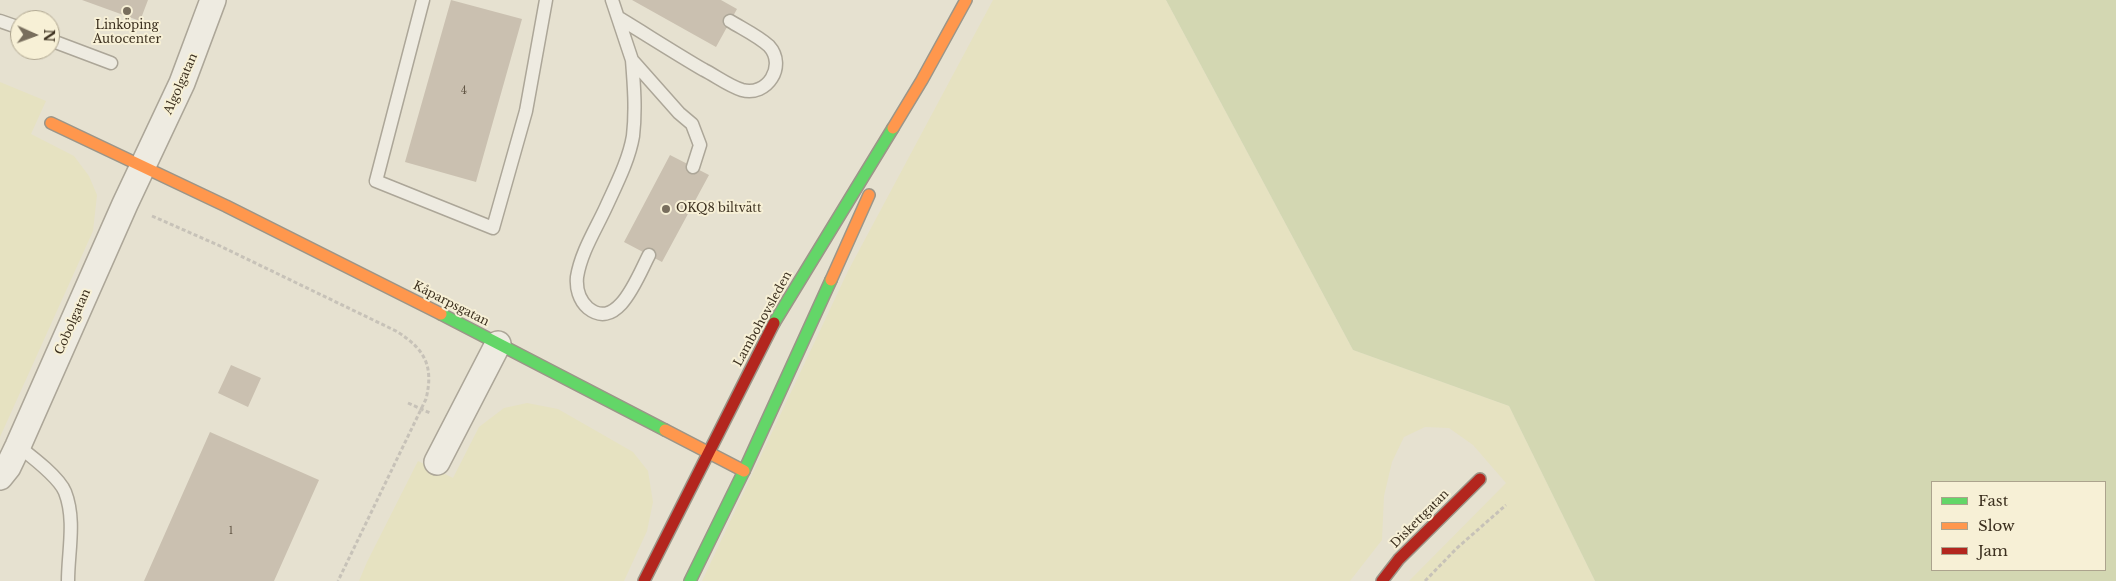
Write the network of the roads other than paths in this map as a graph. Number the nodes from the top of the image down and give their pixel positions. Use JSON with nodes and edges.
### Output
{"nodes":[{"id":1,"x":213,"y":0,"type":"edge"},
{"id":2,"x":423,"y":0,"type":"edge"},
{"id":3,"x":546,"y":0,"type":"edge"},
{"id":4,"x":612,"y":0,"type":"edge"},
{"id":5,"x":966,"y":0,"type":"edge"},
{"id":6,"x":619,"y":18,"type":"junction"},
{"id":7,"x":730,"y":21,"type":"dead end"},
{"id":8,"x":60,"y":44,"type":"edge"},
{"id":9,"x":632,"y":60,"type":"junction"},
{"id":10,"x":111,"y":63,"type":"dead end"},
{"id":11,"x":922,"y":80,"type":"junction"},
{"id":12,"x":51,"y":122,"type":"dead end"},
{"id":13,"x":143,"y":165,"type":"junction"},
{"id":14,"x":693,"y":167,"type":"dead end"},
{"id":15,"x":880,"y":171,"type":"dead end"},
{"id":16,"x":872,"y":189,"type":"dead end"},
{"id":17,"x":649,"y":255,"type":"dead end"},
{"id":18,"x":498,"y":344,"type":"junction"},
{"id":19,"x":18,"y":446,"type":"junction"},
{"id":20,"x":708,"y":452,"type":"junction"},
{"id":21,"x":437,"y":462,"type":"dead end"},
{"id":22,"x":744,"y":471,"type":"junction"},
{"id":23,"x":0,"y":477,"type":"edge"},
{"id":24,"x":1480,"y":479,"type":"dead end"},
{"id":25,"x":68,"y":581,"type":"edge"},
{"id":26,"x":644,"y":581,"type":"edge"},
{"id":27,"x":690,"y":581,"type":"edge"},
{"id":28,"x":1382,"y":581,"type":"edge"}],
"edges":[{"from":1,"to":13,"type":"street","name":"Algolgatan"},
{"from":2,"to":3,"type":"lane"},
{"from":4,"to":6,"type":"lane"},
{"from":5,"to":11,"type":"main road","name":"Lambohovsleden"},
{"from":6,"to":7,"type":"lane"},
{"from":6,"to":9,"type":"lane"},
{"from":8,"to":10,"type":"lane"},
{"from":9,"to":14,"type":"lane"},
{"from":9,"to":17,"type":"lane"},
{"from":11,"to":15,"type":"main road","name":"Lambohovsleden"},
{"from":11,"to":20,"type":"main road","name":"Lambohovsleden"},
{"from":12,"to":13,"type":"main road","name":"Kåparpsgatan"},
{"from":13,"to":18,"type":"main road","name":"Kåparpsgatan"},
{"from":13,"to":19,"type":"street","name":"Cobolgatan"},
{"from":16,"to":22,"type":"main road"},
{"from":18,"to":20,"type":"main road","name":"Kåparpsgatan"},
{"from":18,"to":21,"type":"street"},
{"from":19,"to":23,"type":"street","name":"Cobolgatan"},
{"from":19,"to":25,"type":"lane"},
{"from":20,"to":22,"type":"main road","name":"Kåparpsgatan"},
{"from":20,"to":26,"type":"main road","name":"Lambohovsleden"},
{"from":22,"to":27,"type":"main road"},
{"from":24,"to":28,"type":"main road","name":"Diskettgatan"}]}
